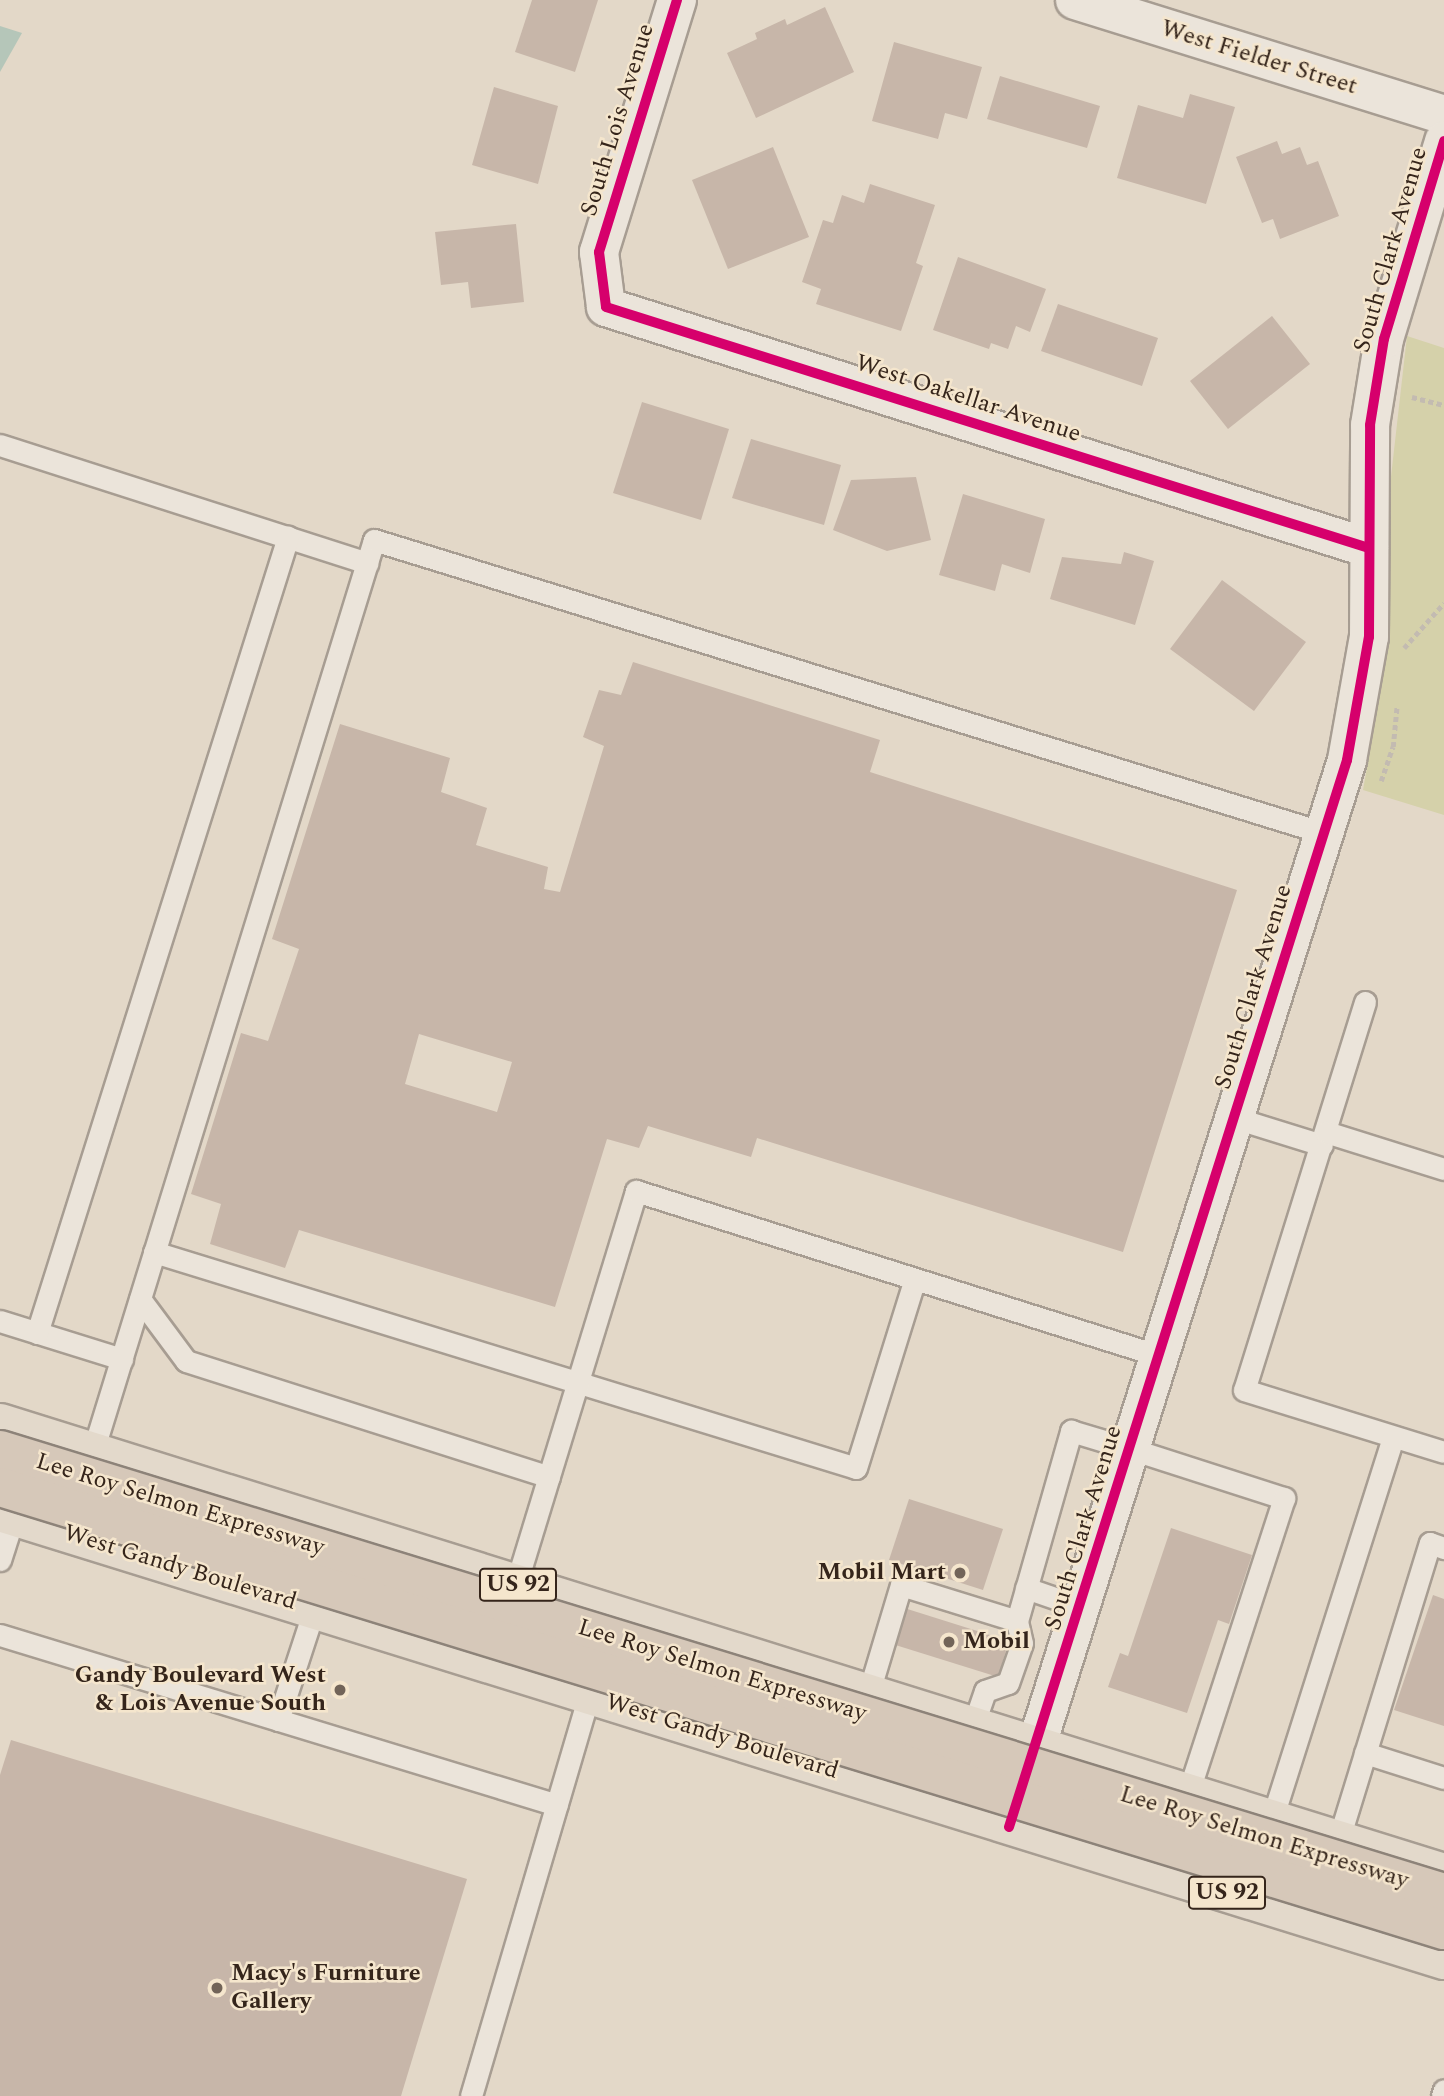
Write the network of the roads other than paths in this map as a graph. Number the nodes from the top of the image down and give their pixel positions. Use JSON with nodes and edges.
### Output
{"nodes":[{"id":1,"x":677,"y":0,"type":"edge"},
{"id":2,"x":1075,"y":0,"type":"edge"},
{"id":3,"x":1444,"y":115,"type":"edge"},
{"id":4,"x":1444,"y":141,"type":"edge"},
{"id":5,"x":599,"y":253,"type":"joint"},
{"id":6,"x":0,"y":445,"type":"edge"},
{"id":7,"x":288,"y":537,"type":"junction"},
{"id":8,"x":1369,"y":548,"type":"junction"},
{"id":9,"x":367,"y":563,"type":"junction"},
{"id":10,"x":1324,"y":833,"type":"junction"},
{"id":11,"x":1365,"y":1002,"type":"dead end"},
{"id":12,"x":1235,"y":1118,"type":"junction"},
{"id":13,"x":1324,"y":1138,"type":"junction"},
{"id":14,"x":1444,"y":1168,"type":"edge"},
{"id":15,"x":154,"y":1252,"type":"junction"},
{"id":16,"x":915,"y":1279,"type":"junction"},
{"id":17,"x":140,"y":1298,"type":"junction"},
{"id":18,"x":0,"y":1321,"type":"edge"},
{"id":19,"x":37,"y":1333,"type":"junction"},
{"id":20,"x":1160,"y":1356,"type":"junction"},
{"id":21,"x":122,"y":1359,"type":"junction"},
{"id":22,"x":578,"y":1382,"type":"junction"},
{"id":23,"x":0,"y":1423,"type":"edge"},
{"id":24,"x":1393,"y":1437,"type":"junction"},
{"id":25,"x":0,"y":1443,"type":"edge"},
{"id":26,"x":1131,"y":1448,"type":"junction"},
{"id":27,"x":0,"y":1450,"type":"edge"},
{"id":28,"x":93,"y":1451,"type":"junction"},
{"id":29,"x":1444,"y":1452,"type":"edge"},
{"id":30,"x":549,"y":1476,"type":"junction"},
{"id":31,"x":5,"y":1505,"type":"edge"},
{"id":32,"x":1444,"y":1548,"type":"edge"},
{"id":33,"x":433,"y":1559,"type":"junction"},
{"id":34,"x":0,"y":1560,"type":"edge"},
{"id":35,"x":516,"y":1584,"type":"junction"},
{"id":36,"x":1026,"y":1588,"type":"junction"},
{"id":37,"x":1081,"y":1607,"type":"junction"},
{"id":38,"x":314,"y":1610,"type":"junction"},
{"id":39,"x":1017,"y":1621,"type":"junction"},
{"id":40,"x":0,"y":1635,"type":"edge"},
{"id":41,"x":526,"y":1676,"type":"junction"},
{"id":42,"x":868,"y":1695,"type":"junction"},
{"id":43,"x":589,"y":1696,"type":"junction"},
{"id":44,"x":278,"y":1720,"type":"junction"},
{"id":45,"x":973,"y":1726,"type":"junction"},
{"id":46,"x":1037,"y":1747,"type":"junction"},
{"id":47,"x":1365,"y":1752,"type":"junction"},
{"id":48,"x":1444,"y":1778,"type":"edge"},
{"id":49,"x":1188,"y":1793,"type":"junction"},
{"id":50,"x":557,"y":1805,"type":"junction"},
{"id":51,"x":1272,"y":1819,"type":"junction"},
{"id":52,"x":1009,"y":1827,"type":"junction"},
{"id":53,"x":1335,"y":1850,"type":"junction"},
{"id":54,"x":1444,"y":1873,"type":"edge"},
{"id":55,"x":1444,"y":1894,"type":"edge"},
{"id":56,"x":1444,"y":1930,"type":"edge"},
{"id":57,"x":1444,"y":1960,"type":"edge"},
{"id":58,"x":1444,"y":2090,"type":"edge"},
{"id":59,"x":471,"y":2096,"type":"edge"},
{"id":60,"x":1442,"y":2096,"type":"edge"}],
"edges":[{"from":1,"to":5,"type":"street","name":"South Lois Avenue"},
{"from":2,"to":3,"type":"street","name":"West Fielder Street"},
{"from":4,"to":8,"type":"street","name":"South Clark Avenue"},
{"from":5,"to":8,"type":"street","name":"West Oakellar Avenue"},
{"from":6,"to":7,"type":"lane"},
{"from":7,"to":9,"type":"lane"},
{"from":7,"to":19,"type":"lane"},
{"from":8,"to":10,"type":"street","name":"South Clark Avenue"},
{"from":9,"to":10,"type":"lane"},
{"from":9,"to":15,"type":"lane"},
{"from":10,"to":12,"type":"street","name":"South Clark Avenue"},
{"from":11,"to":13,"type":"lane"},
{"from":12,"to":13,"type":"lane"},
{"from":12,"to":20,"type":"street","name":"South Clark Avenue"},
{"from":13,"to":14,"type":"lane"},
{"from":13,"to":24,"type":"lane"},
{"from":15,"to":17,"type":"lane"},
{"from":15,"to":22,"type":"lane"},
{"from":16,"to":20,"type":"lane"},
{"from":16,"to":22,"type":"lane"},
{"from":16,"to":22,"type":"lane"},
{"from":17,"to":21,"type":"lane"},
{"from":17,"to":30,"type":"lane"},
{"from":18,"to":19,"type":"lane"},
{"from":19,"to":21,"type":"lane"},
{"from":20,"to":26,"type":"street","name":"South Clark Avenue"},
{"from":21,"to":28,"type":"lane"},
{"from":22,"to":30,"type":"lane"},
{"from":23,"to":28,"type":"main road","number":"US 92"},
{"from":24,"to":29,"type":"lane"},
{"from":24,"to":51,"type":"lane"},
{"from":25,"to":33,"type":"main road"},
{"from":26,"to":36,"type":"lane"},
{"from":26,"to":37,"type":"street","name":"South Clark Avenue"},
{"from":26,"to":49,"type":"lane"},
{"from":27,"to":55,"type":"highway","name":"Lee Roy Selmon Expressway","bridge":true},
{"from":28,"to":33,"type":"main road","number":"US 92"},
{"from":30,"to":35,"type":"lane"},
{"from":31,"to":34,"type":"lane"},
{"from":31,"to":38,"type":"main road","name":"West Gandy Boulevard","number":"US 92"},
{"from":31,"to":56,"type":"highway","name":"Lee Roy Selmon Expressway","bridge":true},
{"from":32,"to":47,"type":"lane"},
{"from":33,"to":35,"type":"main road","number":"US 92"},
{"from":35,"to":42,"type":"main road","number":"US 92"},
{"from":36,"to":37,"type":"lane"},
{"from":36,"to":39,"type":"lane"},
{"from":37,"to":46,"type":"street","name":"South Clark Avenue"},
{"from":38,"to":41,"type":"main road","name":"West Gandy Boulevard","number":"US 92"},
{"from":38,"to":44,"type":"lane"},
{"from":39,"to":42,"type":"lane"},
{"from":39,"to":45,"type":"lane"},
{"from":40,"to":44,"type":"lane"},
{"from":41,"to":43,"type":"main road","name":"West Gandy Boulevard","number":"US 92"},
{"from":41,"to":46,"type":"main road"},
{"from":42,"to":45,"type":"main road","number":"US 92"},
{"from":43,"to":50,"type":"lane"},
{"from":43,"to":52,"type":"main road","name":"West Gandy Boulevard","number":"US 92"},
{"from":44,"to":50,"type":"lane"},
{"from":45,"to":46,"type":"main road","number":"US 92"},
{"from":46,"to":49,"type":"main road","number":"US 92"},
{"from":46,"to":52,"type":"street","name":"South Clark Avenue"},
{"from":47,"to":48,"type":"lane"},
{"from":47,"to":53,"type":"lane"},
{"from":49,"to":51,"type":"main road","number":"US 92"},
{"from":50,"to":59,"type":"lane"},
{"from":51,"to":53,"type":"main road","number":"US 92"},
{"from":52,"to":53,"type":"main road"},
{"from":52,"to":57,"type":"main road","name":"West Gandy Boulevard","number":"US 92"},
{"from":53,"to":54,"type":"main road","number":"US 92"},
{"from":53,"to":55,"type":"main road"},
{"from":58,"to":60,"type":"lane"}]}
